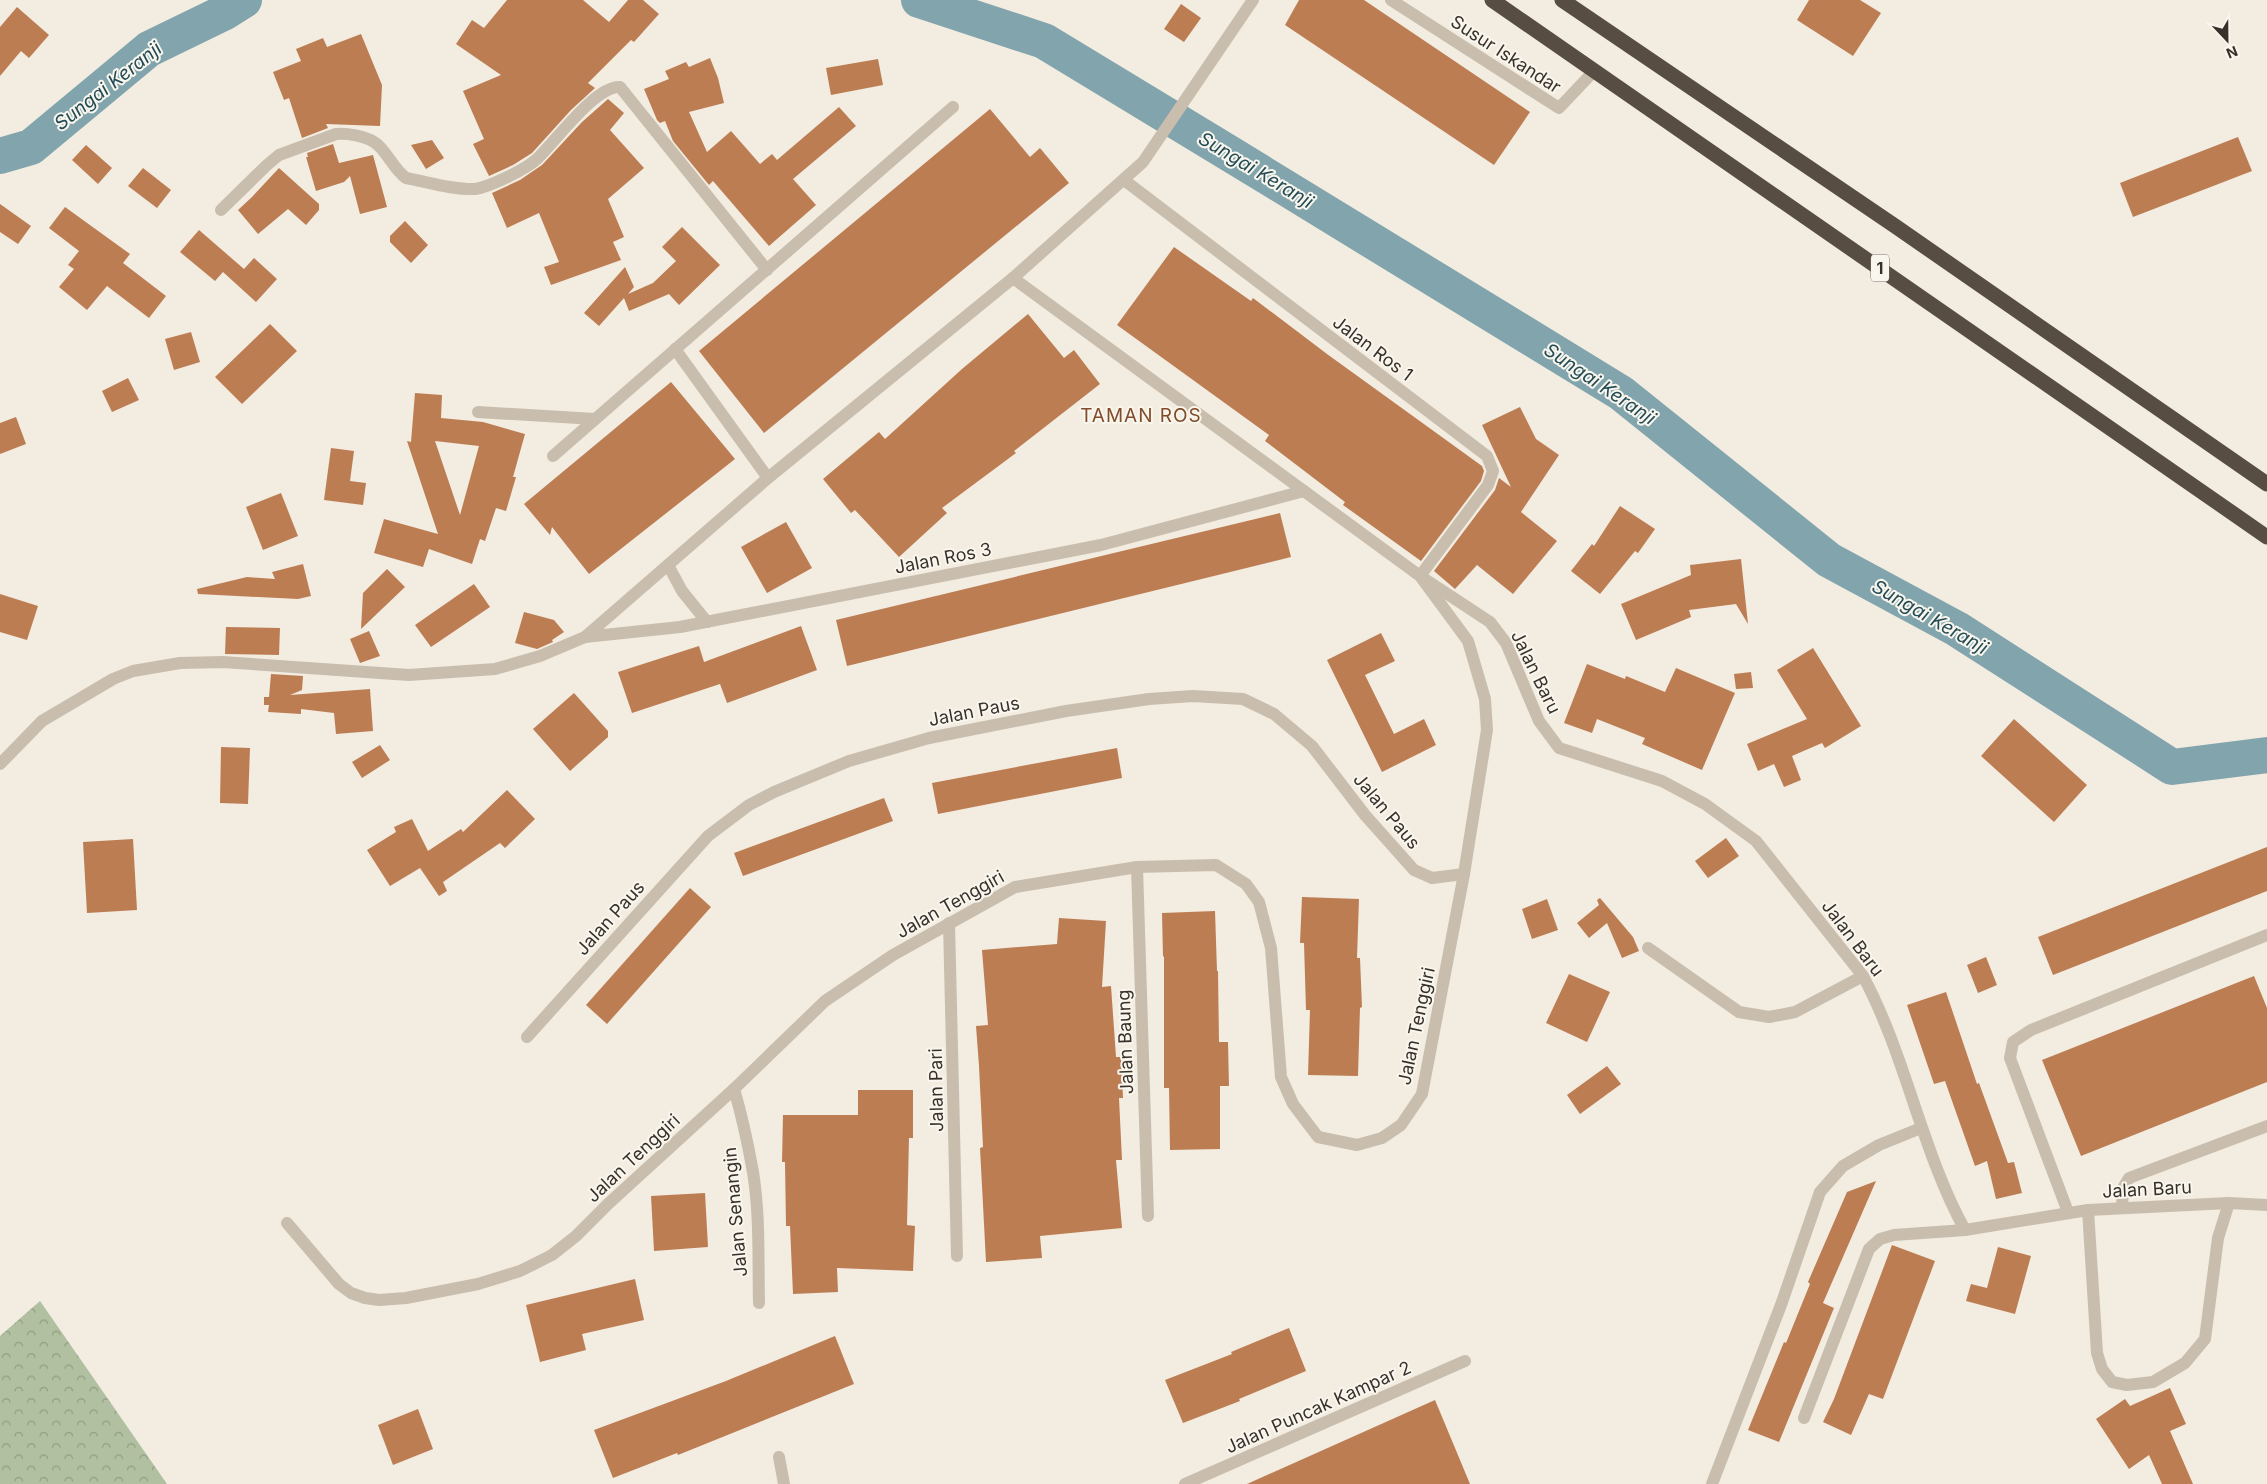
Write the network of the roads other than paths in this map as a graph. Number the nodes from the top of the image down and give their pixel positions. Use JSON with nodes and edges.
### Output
{"nodes":[{"id":1,"x":1253,"y":0,"type":"edge"},
{"id":2,"x":1391,"y":0,"type":"edge"},
{"id":3,"x":1492,"y":0,"type":"edge"},
{"id":4,"x":1562,"y":0,"type":"edge"},
{"id":5,"x":1594,"y":71,"type":"junction"},
{"id":6,"x":953,"y":107,"type":"dead end"},
{"id":7,"x":1124,"y":180,"type":"junction"},
{"id":8,"x":221,"y":210,"type":"dead end"},
{"id":9,"x":767,"y":270,"type":"junction"},
{"id":10,"x":1013,"y":278,"type":"junction"},
{"id":11,"x":675,"y":349,"type":"junction"},
{"id":12,"x":478,"y":412,"type":"dead end"},
{"id":13,"x":595,"y":419,"type":"junction"},
{"id":14,"x":553,"y":456,"type":"dead end"},
{"id":15,"x":768,"y":478,"type":"junction"},
{"id":16,"x":2267,"y":484,"type":"edge"},
{"id":17,"x":1304,"y":491,"type":"junction"},
{"id":18,"x":2267,"y":536,"type":"edge"},
{"id":19,"x":668,"y":565,"type":"junction"},
{"id":20,"x":1420,"y":576,"type":"junction"},
{"id":21,"x":707,"y":622,"type":"junction"},
{"id":22,"x":585,"y":637,"type":"junction"},
{"id":23,"x":0,"y":764,"type":"edge"},
{"id":24,"x":1138,"y":867,"type":"junction"},
{"id":25,"x":1464,"y":874,"type":"junction"},
{"id":26,"x":949,"y":923,"type":"junction"},
{"id":27,"x":2266,"y":939,"type":"edge"},
{"id":28,"x":1648,"y":948,"type":"dead end"},
{"id":29,"x":1863,"y":976,"type":"junction"},
{"id":30,"x":527,"y":1037,"type":"dead end"},
{"id":31,"x":734,"y":1089,"type":"junction"},
{"id":32,"x":2267,"y":1126,"type":"edge"},
{"id":33,"x":1922,"y":1128,"type":"junction"},
{"id":34,"x":2229,"y":1203,"type":"junction"},
{"id":35,"x":2267,"y":1205,"type":"edge"},
{"id":36,"x":2122,"y":1207,"type":"junction"},
{"id":37,"x":2088,"y":1210,"type":"junction"},
{"id":38,"x":2068,"y":1212,"type":"junction"},
{"id":39,"x":1148,"y":1216,"type":"dead end"},
{"id":40,"x":287,"y":1223,"type":"dead end"},
{"id":41,"x":1966,"y":1230,"type":"junction"},
{"id":42,"x":957,"y":1256,"type":"dead end"},
{"id":43,"x":759,"y":1303,"type":"dead end"},
{"id":44,"x":1465,"y":1361,"type":"dead end"},
{"id":45,"x":1804,"y":1418,"type":"dead end"},
{"id":46,"x":779,"y":1457,"type":"dead end"},
{"id":47,"x":784,"y":1484,"type":"edge"},
{"id":48,"x":1185,"y":1484,"type":"edge"},
{"id":49,"x":1712,"y":1484,"type":"edge"}],
"edges":[{"from":1,"to":7,"type":"street"},
{"from":2,"to":5,"type":"street","name":"Susur Iskandar"},
{"from":3,"to":5,"type":"highway","number":"1"},
{"from":4,"to":16,"type":"highway"},
{"from":5,"to":18,"type":"highway","number":"1"},
{"from":6,"to":9,"type":"street"},
{"from":7,"to":10,"type":"street"},
{"from":7,"to":20,"type":"street","name":"Jalan Ros 1"},
{"from":8,"to":9,"type":"street"},
{"from":9,"to":11,"type":"street"},
{"from":10,"to":15,"type":"street"},
{"from":10,"to":17,"type":"street"},
{"from":11,"to":13,"type":"street"},
{"from":11,"to":15,"type":"street"},
{"from":12,"to":13,"type":"street"},
{"from":13,"to":14,"type":"street"},
{"from":15,"to":19,"type":"street"},
{"from":17,"to":20,"type":"street"},
{"from":17,"to":21,"type":"street","name":"Jalan Ros 3"},
{"from":19,"to":21,"type":"street"},
{"from":19,"to":22,"type":"street"},
{"from":20,"to":25,"type":"street","name":"Jalan Tenggiri"},
{"from":20,"to":29,"type":"street","name":"Jalan Baru"},
{"from":21,"to":22,"type":"street","name":"Jalan Ros 3"},
{"from":22,"to":23,"type":"street"},
{"from":24,"to":25,"type":"street","name":"Jalan Tenggiri"},
{"from":24,"to":26,"type":"street","name":"Jalan Tenggiri"},
{"from":24,"to":39,"type":"street","name":"Jalan Baung"},
{"from":25,"to":30,"type":"street","name":"Jalan Paus"},
{"from":26,"to":31,"type":"street","name":"Jalan Tenggiri"},
{"from":26,"to":42,"type":"street","name":"Jalan Pari"},
{"from":27,"to":38,"type":"street"},
{"from":28,"to":29,"type":"street"},
{"from":29,"to":33,"type":"street","name":"Jalan Baru"},
{"from":31,"to":40,"type":"street","name":"Jalan Tenggiri"},
{"from":31,"to":43,"type":"street","name":"Jalan Senangin"},
{"from":32,"to":36,"type":"street"},
{"from":33,"to":41,"type":"street","name":"Jalan Baru"},
{"from":33,"to":49,"type":"street"},
{"from":34,"to":35,"type":"street","name":"Jalan Baru"},
{"from":34,"to":36,"type":"street","name":"Jalan Baru"},
{"from":34,"to":37,"type":"street"},
{"from":36,"to":37,"type":"street","name":"Jalan Baru"},
{"from":37,"to":38,"type":"street","name":"Jalan Baru"},
{"from":38,"to":41,"type":"street","name":"Jalan Baru"},
{"from":41,"to":45,"type":"street"},
{"from":44,"to":48,"type":"street","name":"Jalan Puncak Kampar 2"},
{"from":46,"to":47,"type":"street"}]}
